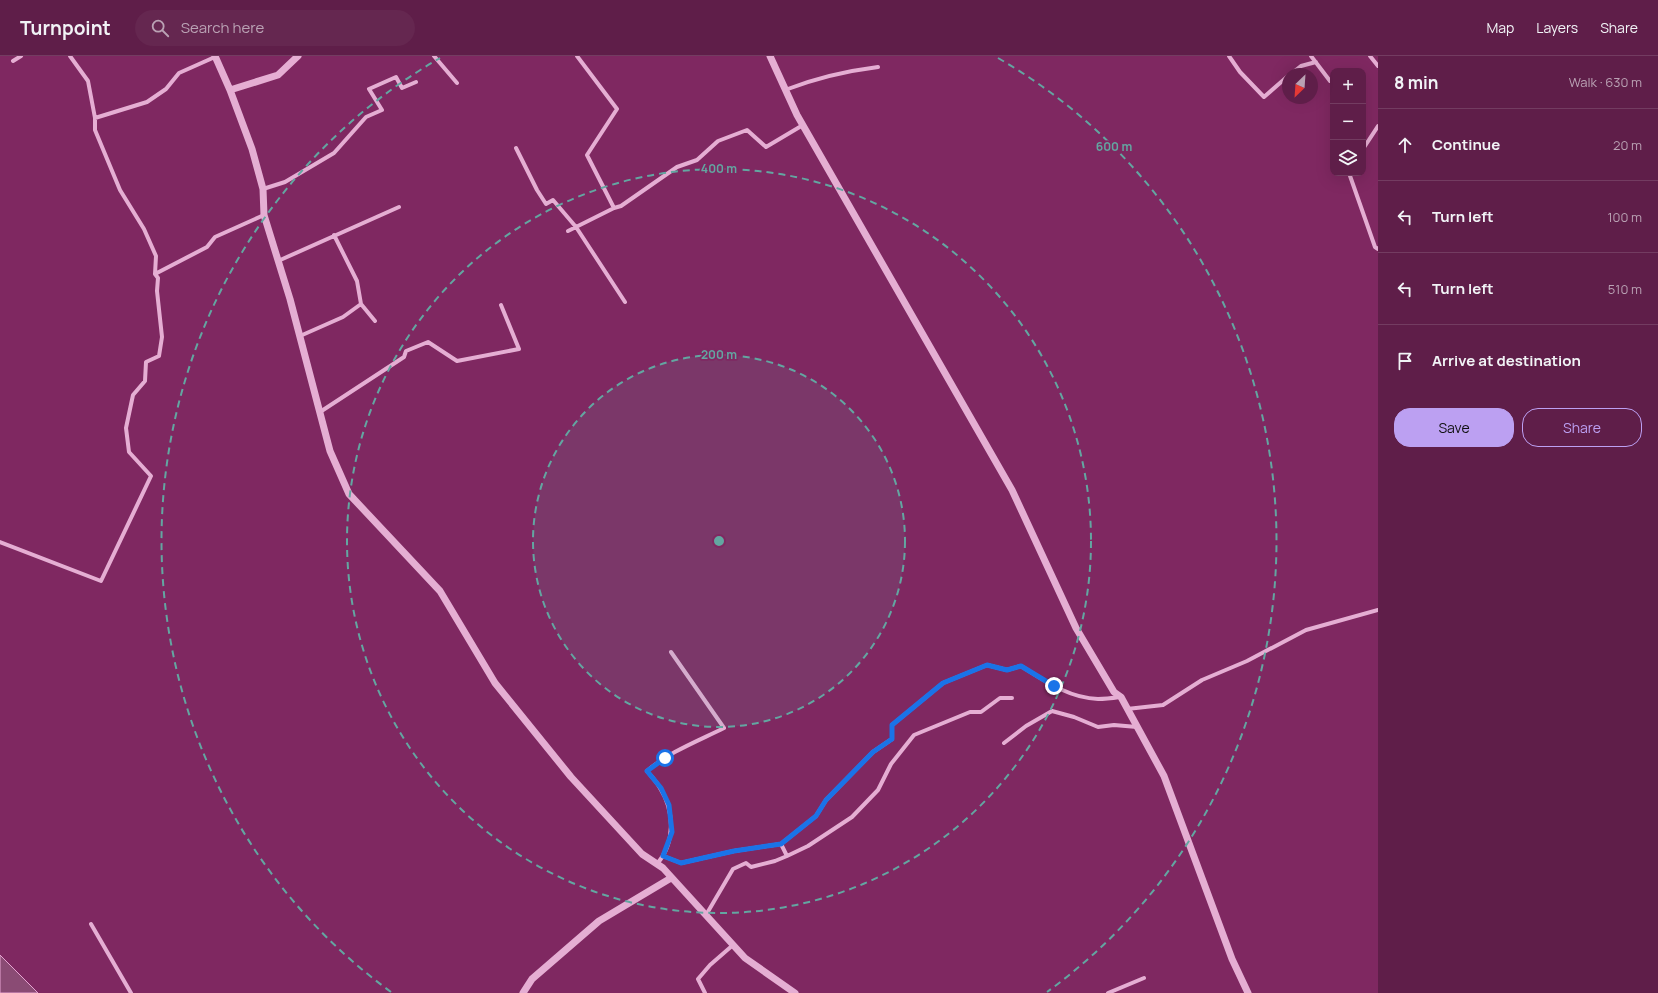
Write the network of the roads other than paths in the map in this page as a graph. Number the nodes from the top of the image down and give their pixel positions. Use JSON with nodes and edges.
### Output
{"nodes":[{"id":1,"x":21,"y":56,"type":"edge"},
{"id":2,"x":70,"y":56,"type":"edge"},
{"id":3,"x":298,"y":56,"type":"edge"},
{"id":4,"x":434,"y":56,"type":"edge"},
{"id":5,"x":577,"y":56,"type":"edge"},
{"id":6,"x":770,"y":56,"type":"edge"},
{"id":7,"x":1229,"y":56,"type":"edge"},
{"id":8,"x":1311,"y":56,"type":"edge"},
{"id":9,"x":1370,"y":56,"type":"edge"},
{"id":10,"x":215,"y":57,"type":"edge"},
{"id":11,"x":13,"y":61,"type":"dead end"},
{"id":12,"x":1316,"y":62,"type":"junction"},
{"id":13,"x":1378,"y":66,"type":"edge"},
{"id":14,"x":878,"y":67,"type":"dead end"},
{"id":15,"x":1299,"y":68,"type":"edge"},
{"id":16,"x":1282,"y":81,"type":"edge"},
{"id":17,"x":1330,"y":81,"type":"dead end"},
{"id":18,"x":416,"y":82,"type":"dead end"},
{"id":19,"x":457,"y":83,"type":"dead end"},
{"id":20,"x":230,"y":90,"type":"junction"},
{"id":21,"x":785,"y":90,"type":"junction"},
{"id":22,"x":95,"y":118,"type":"junction"},
{"id":23,"x":803,"y":124,"type":"junction"},
{"id":24,"x":1378,"y":126,"type":"edge"},
{"id":25,"x":1366,"y":144,"type":"edge"},
{"id":26,"x":516,"y":148,"type":"dead end"},
{"id":27,"x":1350,"y":176,"type":"edge"},
{"id":28,"x":263,"y":189,"type":"junction"},
{"id":29,"x":399,"y":207,"type":"dead end"},
{"id":30,"x":614,"y":208,"type":"junction"},
{"id":31,"x":264,"y":216,"type":"junction"},
{"id":32,"x":576,"y":227,"type":"junction"},
{"id":33,"x":568,"y":231,"type":"dead end"},
{"id":34,"x":334,"y":235,"type":"junction"},
{"id":35,"x":1378,"y":249,"type":"edge"},
{"id":36,"x":278,"y":261,"type":"junction"},
{"id":37,"x":155,"y":274,"type":"junction"},
{"id":38,"x":625,"y":302,"type":"dead end"},
{"id":39,"x":361,"y":304,"type":"junction"},
{"id":40,"x":501,"y":305,"type":"dead end"},
{"id":41,"x":375,"y":321,"type":"dead end"},
{"id":42,"x":300,"y":336,"type":"junction"},
{"id":43,"x":320,"y":412,"type":"junction"},
{"id":44,"x":0,"y":542,"type":"edge"},
{"id":45,"x":1378,"y":610,"type":"edge"},
{"id":46,"x":671,"y":652,"type":"dead end"},
{"id":47,"x":1121,"y":697,"type":"junction"},
{"id":48,"x":1012,"y":698,"type":"dead end"},
{"id":49,"x":1128,"y":709,"type":"junction"},
{"id":50,"x":1137,"y":727,"type":"junction"},
{"id":51,"x":1004,"y":744,"type":"dead end"},
{"id":52,"x":781,"y":844,"type":"junction"},
{"id":53,"x":663,"y":856,"type":"junction"},
{"id":54,"x":787,"y":856,"type":"junction"},
{"id":55,"x":660,"y":866,"type":"junction"},
{"id":56,"x":671,"y":878,"type":"junction"},
{"id":57,"x":706,"y":915,"type":"junction"},
{"id":58,"x":91,"y":924,"type":"dead end"},
{"id":59,"x":733,"y":945,"type":"junction"},
{"id":60,"x":1144,"y":978,"type":"dead end"},
{"id":61,"x":131,"y":993,"type":"edge"},
{"id":62,"x":522,"y":993,"type":"edge"},
{"id":63,"x":705,"y":993,"type":"edge"},
{"id":64,"x":795,"y":993,"type":"edge"},
{"id":65,"x":1108,"y":993,"type":"edge"},
{"id":66,"x":1248,"y":993,"type":"edge"}],
"edges":[{"from":1,"to":11,"type":"street"},
{"from":2,"to":22,"type":"street"},
{"from":3,"to":20,"type":"street"},
{"from":4,"to":19,"type":"street"},
{"from":5,"to":30,"type":"street"},
{"from":6,"to":21,"type":"street"},
{"from":7,"to":16,"type":"street"},
{"from":8,"to":12,"type":"street"},
{"from":9,"to":13,"type":"street"},
{"from":10,"to":20,"type":"street"},
{"from":10,"to":22,"type":"street"},
{"from":12,"to":15,"type":"street"},
{"from":12,"to":17,"type":"street"},
{"from":14,"to":21,"type":"street"},
{"from":18,"to":28,"type":"street"},
{"from":20,"to":28,"type":"street"},
{"from":21,"to":23,"type":"street"},
{"from":22,"to":37,"type":"street"},
{"from":23,"to":30,"type":"street"},
{"from":23,"to":47,"type":"street"},
{"from":24,"to":25,"type":"street"},
{"from":26,"to":32,"type":"street"},
{"from":27,"to":35,"type":"street"},
{"from":28,"to":31,"type":"street"},
{"from":29,"to":34,"type":"street"},
{"from":30,"to":32,"type":"street"},
{"from":31,"to":36,"type":"street"},
{"from":31,"to":37,"type":"street"},
{"from":32,"to":33,"type":"street"},
{"from":32,"to":38,"type":"street"},
{"from":34,"to":36,"type":"street"},
{"from":34,"to":39,"type":"street"},
{"from":36,"to":42,"type":"street"},
{"from":37,"to":44,"type":"street"},
{"from":39,"to":41,"type":"street"},
{"from":39,"to":42,"type":"street"},
{"from":40,"to":43,"type":"street"},
{"from":42,"to":43,"type":"street"},
{"from":43,"to":55,"type":"street"},
{"from":45,"to":49,"type":"street"},
{"from":46,"to":53,"type":"street"},
{"from":47,"to":49,"type":"street"},
{"from":47,"to":52,"type":"street"},
{"from":48,"to":54,"type":"street"},
{"from":49,"to":50,"type":"street"},
{"from":50,"to":51,"type":"street"},
{"from":50,"to":66,"type":"street"},
{"from":52,"to":53,"type":"street"},
{"from":52,"to":54,"type":"street"},
{"from":53,"to":55,"type":"street"},
{"from":54,"to":57,"type":"street"},
{"from":55,"to":56,"type":"street"},
{"from":56,"to":57,"type":"street"},
{"from":56,"to":62,"type":"street"},
{"from":57,"to":59,"type":"street"},
{"from":58,"to":61,"type":"street"},
{"from":59,"to":63,"type":"street"},
{"from":59,"to":64,"type":"street"},
{"from":60,"to":65,"type":"street"}]}
